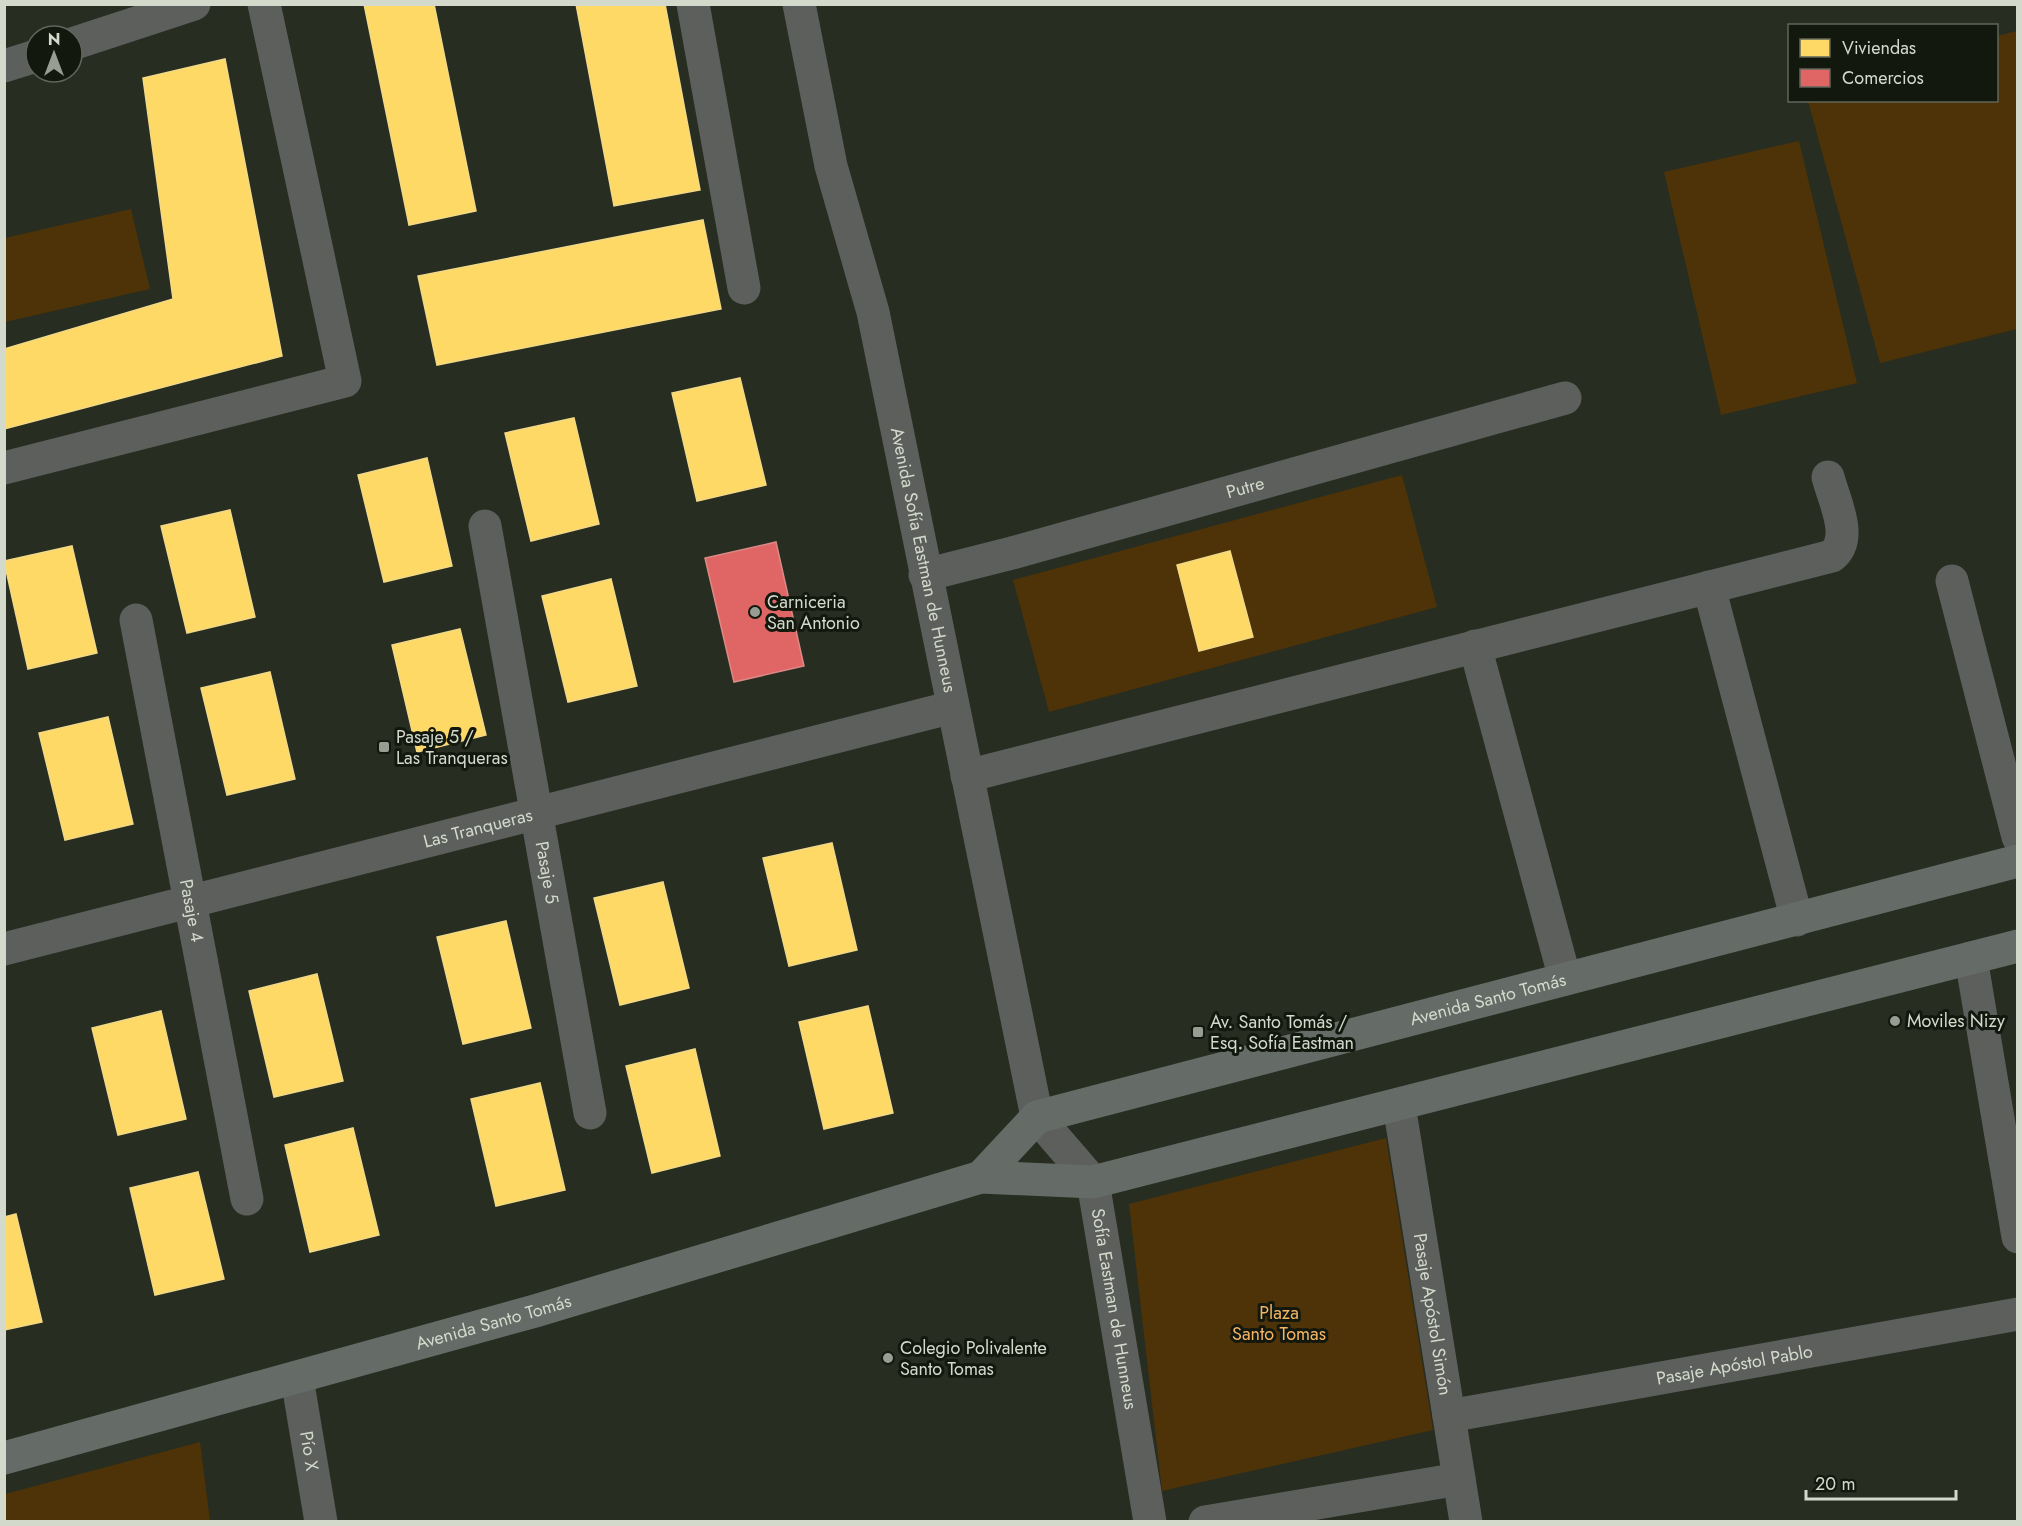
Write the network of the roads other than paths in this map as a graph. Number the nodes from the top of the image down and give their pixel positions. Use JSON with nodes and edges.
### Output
{"nodes":[{"id":1,"x":194,"y":4,"type":"edge"},
{"id":2,"x":264,"y":4,"type":"edge"},
{"id":3,"x":693,"y":4,"type":"edge"},
{"id":4,"x":799,"y":4,"type":"edge"},
{"id":5,"x":84,"y":40,"type":"edge"},
{"id":6,"x":24,"y":60,"type":"edge"},
{"id":7,"x":4,"y":66,"type":"edge"},
{"id":8,"x":744,"y":288,"type":"dead end"},
{"id":9,"x":1565,"y":398,"type":"dead end"},
{"id":10,"x":4,"y":468,"type":"edge"},
{"id":11,"x":1828,"y":477,"type":"dead end"},
{"id":12,"x":484,"y":526,"type":"dead end"},
{"id":13,"x":925,"y":575,"type":"junction"},
{"id":14,"x":1952,"y":581,"type":"dead end"},
{"id":15,"x":1709,"y":587,"type":"junction"},
{"id":16,"x":136,"y":620,"type":"dead end"},
{"id":17,"x":1475,"y":646,"type":"junction"},
{"id":18,"x":952,"y":707,"type":"junction"},
{"id":19,"x":966,"y":776,"type":"junction"},
{"id":20,"x":536,"y":813,"type":"junction"},
{"id":21,"x":2018,"y":837,"type":"edge"},
{"id":22,"x":2018,"y":861,"type":"edge"},
{"id":23,"x":190,"y":902,"type":"junction"},
{"id":24,"x":1797,"y":920,"type":"junction"},
{"id":25,"x":2018,"y":946,"type":"edge"},
{"id":26,"x":4,"y":949,"type":"edge"},
{"id":27,"x":1971,"y":958,"type":"junction"},
{"id":28,"x":1565,"y":979,"type":"junction"},
{"id":29,"x":1399,"y":1105,"type":"junction"},
{"id":30,"x":590,"y":1113,"type":"dead end"},
{"id":31,"x":1037,"y":1117,"type":"junction"},
{"id":32,"x":981,"y":1177,"type":"junction"},
{"id":33,"x":1093,"y":1182,"type":"junction"},
{"id":34,"x":247,"y":1200,"type":"dead end"},
{"id":35,"x":2018,"y":1237,"type":"edge"},
{"id":36,"x":2018,"y":1314,"type":"edge"},
{"id":37,"x":297,"y":1378,"type":"junction"},
{"id":38,"x":1449,"y":1416,"type":"junction"},
{"id":39,"x":4,"y":1458,"type":"edge"},
{"id":40,"x":1459,"y":1479,"type":"junction"},
{"id":41,"x":321,"y":1521,"type":"edge"},
{"id":42,"x":1150,"y":1521,"type":"edge"},
{"id":43,"x":1205,"y":1521,"type":"edge"},
{"id":44,"x":1466,"y":1521,"type":"edge"}],
"edges":[{"from":1,"to":5,"type":"street"},
{"from":2,"to":10,"type":"street"},
{"from":3,"to":8,"type":"street"},
{"from":4,"to":13,"type":"street","name":"Avenida Sofía Eastman de Hunneus"},
{"from":6,"to":7,"type":"street"},
{"from":9,"to":13,"type":"street","name":"Putre"},
{"from":11,"to":15,"type":"street"},
{"from":12,"to":20,"type":"street","name":"Pasaje 5"},
{"from":13,"to":18,"type":"street","name":"Avenida Sofía Eastman de Hunneus"},
{"from":14,"to":21,"type":"street"},
{"from":15,"to":17,"type":"street"},
{"from":15,"to":24,"type":"street"},
{"from":16,"to":23,"type":"street","name":"Pasaje 4"},
{"from":17,"to":19,"type":"street"},
{"from":17,"to":28,"type":"street"},
{"from":18,"to":19,"type":"street","name":"Avenida Sofía Eastman de Hunneus"},
{"from":18,"to":20,"type":"street","name":"Las Tranqueras"},
{"from":19,"to":31,"type":"street","name":"Avenida Sofía Eastman de Hunneus"},
{"from":20,"to":23,"type":"street","name":"Las Tranqueras"},
{"from":20,"to":30,"type":"street","name":"Pasaje 5"},
{"from":22,"to":24,"type":"main road","name":"Avenida Santo Tomás"},
{"from":23,"to":26,"type":"street","name":"Las Tranqueras"},
{"from":23,"to":34,"type":"street","name":"Pasaje 4"},
{"from":24,"to":28,"type":"main road","name":"Avenida Santo Tomás"},
{"from":25,"to":27,"type":"main road","name":"Avenida Santo Tomás"},
{"from":27,"to":29,"type":"main road","name":"Avenida Santo Tomás"},
{"from":27,"to":35,"type":"street"},
{"from":28,"to":31,"type":"main road","name":"Avenida Santo Tomás"},
{"from":29,"to":33,"type":"main road","name":"Avenida Santo Tomás"},
{"from":29,"to":38,"type":"street","name":"Pasaje Apóstol Simón"},
{"from":31,"to":32,"type":"main road"},
{"from":31,"to":33,"type":"street"},
{"from":32,"to":33,"type":"main road","name":"Avenida Santo Tomás"},
{"from":32,"to":37,"type":"main road","name":"Avenida Santo Tomás"},
{"from":33,"to":42,"type":"street","name":"Sofía Eastman de Hunneus"},
{"from":36,"to":38,"type":"street","name":"Pasaje Apóstol Pablo"},
{"from":37,"to":39,"type":"main road","name":"Avenida Santo Tomás"},
{"from":37,"to":41,"type":"street","name":"Pío X"},
{"from":38,"to":40,"type":"street","name":"Pasaje Apóstol Simón"},
{"from":40,"to":43,"type":"street"},
{"from":40,"to":44,"type":"street","name":"Pasaje Apóstol Simón"}]}
